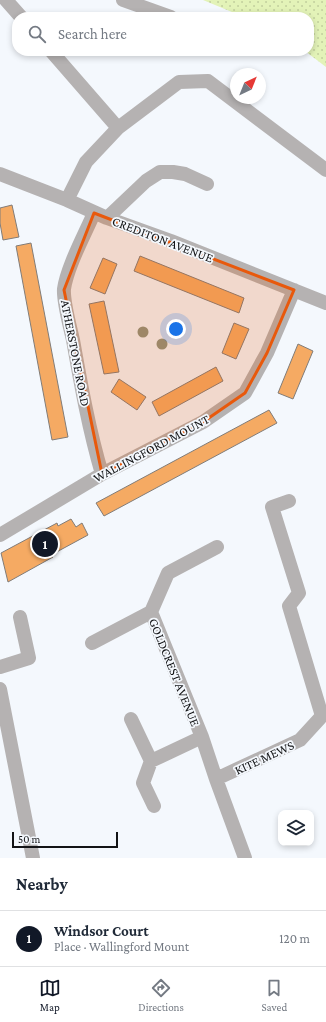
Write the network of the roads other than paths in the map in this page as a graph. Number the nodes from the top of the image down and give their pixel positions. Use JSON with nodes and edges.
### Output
{"nodes":[{"id":1,"x":6,"y":0,"type":"edge"},
{"id":2,"x":123,"y":0,"type":"edge"},
{"id":3,"x":17,"y":12,"type":"edge"},
{"id":4,"x":157,"y":12,"type":"edge"},
{"id":5,"x":55,"y":56,"type":"edge"},
{"id":6,"x":118,"y":128,"type":"junction"},
{"id":7,"x":326,"y":170,"type":"edge"},
{"id":8,"x":0,"y":174,"type":"edge"},
{"id":9,"x":208,"y":184,"type":"dead end"},
{"id":10,"x":67,"y":200,"type":"junction"},
{"id":11,"x":100,"y":215,"type":"junction"},
{"id":12,"x":294,"y":290,"type":"junction"},
{"id":13,"x":326,"y":303,"type":"edge"},
{"id":14,"x":102,"y":474,"type":"junction"},
{"id":15,"x":288,"y":501,"type":"dead end"},
{"id":16,"x":0,"y":535,"type":"edge"},
{"id":17,"x":217,"y":547,"type":"dead end"},
{"id":18,"x":151,"y":612,"type":"junction"},
{"id":19,"x":20,"y":617,"type":"dead end"},
{"id":20,"x":92,"y":643,"type":"dead end"},
{"id":21,"x":0,"y":667,"type":"edge"},
{"id":22,"x":0,"y":689,"type":"edge"},
{"id":23,"x":324,"y":716,"type":"edge"},
{"id":24,"x":131,"y":719,"type":"dead end"},
{"id":25,"x":202,"y":737,"type":"junction"},
{"id":26,"x":151,"y":761,"type":"junction"},
{"id":27,"x":216,"y":779,"type":"junction"},
{"id":28,"x":154,"y":806,"type":"dead end"},
{"id":29,"x":33,"y":858,"type":"edge"},
{"id":30,"x":245,"y":858,"type":"edge"}],
"edges":[{"from":1,"to":3,"type":"street"},
{"from":2,"to":4,"type":"street"},
{"from":5,"to":6,"type":"street"},
{"from":6,"to":7,"type":"street"},
{"from":6,"to":10,"type":"street"},
{"from":8,"to":10,"type":"street","name":"CREDITON AVENUE"},
{"from":9,"to":11,"type":"street"},
{"from":10,"to":11,"type":"street","name":"CREDITON AVENUE"},
{"from":11,"to":12,"type":"street","name":"CREDITON AVENUE"},
{"from":11,"to":14,"type":"street","name":"ATHERSTONE ROAD"},
{"from":12,"to":13,"type":"street","name":"CREDITON AVENUE"},
{"from":12,"to":14,"type":"street","name":"WALLINGFORD MOUNT"},
{"from":14,"to":16,"type":"street","name":"WALLINGFORD MOUNT"},
{"from":15,"to":23,"type":"street"},
{"from":17,"to":18,"type":"street","name":"GOLDCREST AVENUE"},
{"from":18,"to":20,"type":"street"},
{"from":18,"to":25,"type":"street","name":"GOLDCREST AVENUE"},
{"from":19,"to":21,"type":"street"},
{"from":22,"to":29,"type":"street"},
{"from":23,"to":27,"type":"street","name":"KITE MEWS"},
{"from":24,"to":26,"type":"street"},
{"from":25,"to":26,"type":"street"},
{"from":25,"to":27,"type":"street","name":"GOLDCREST AVENUE"},
{"from":26,"to":28,"type":"street"},
{"from":27,"to":30,"type":"street","name":"GOLDCREST AVENUE"}]}
